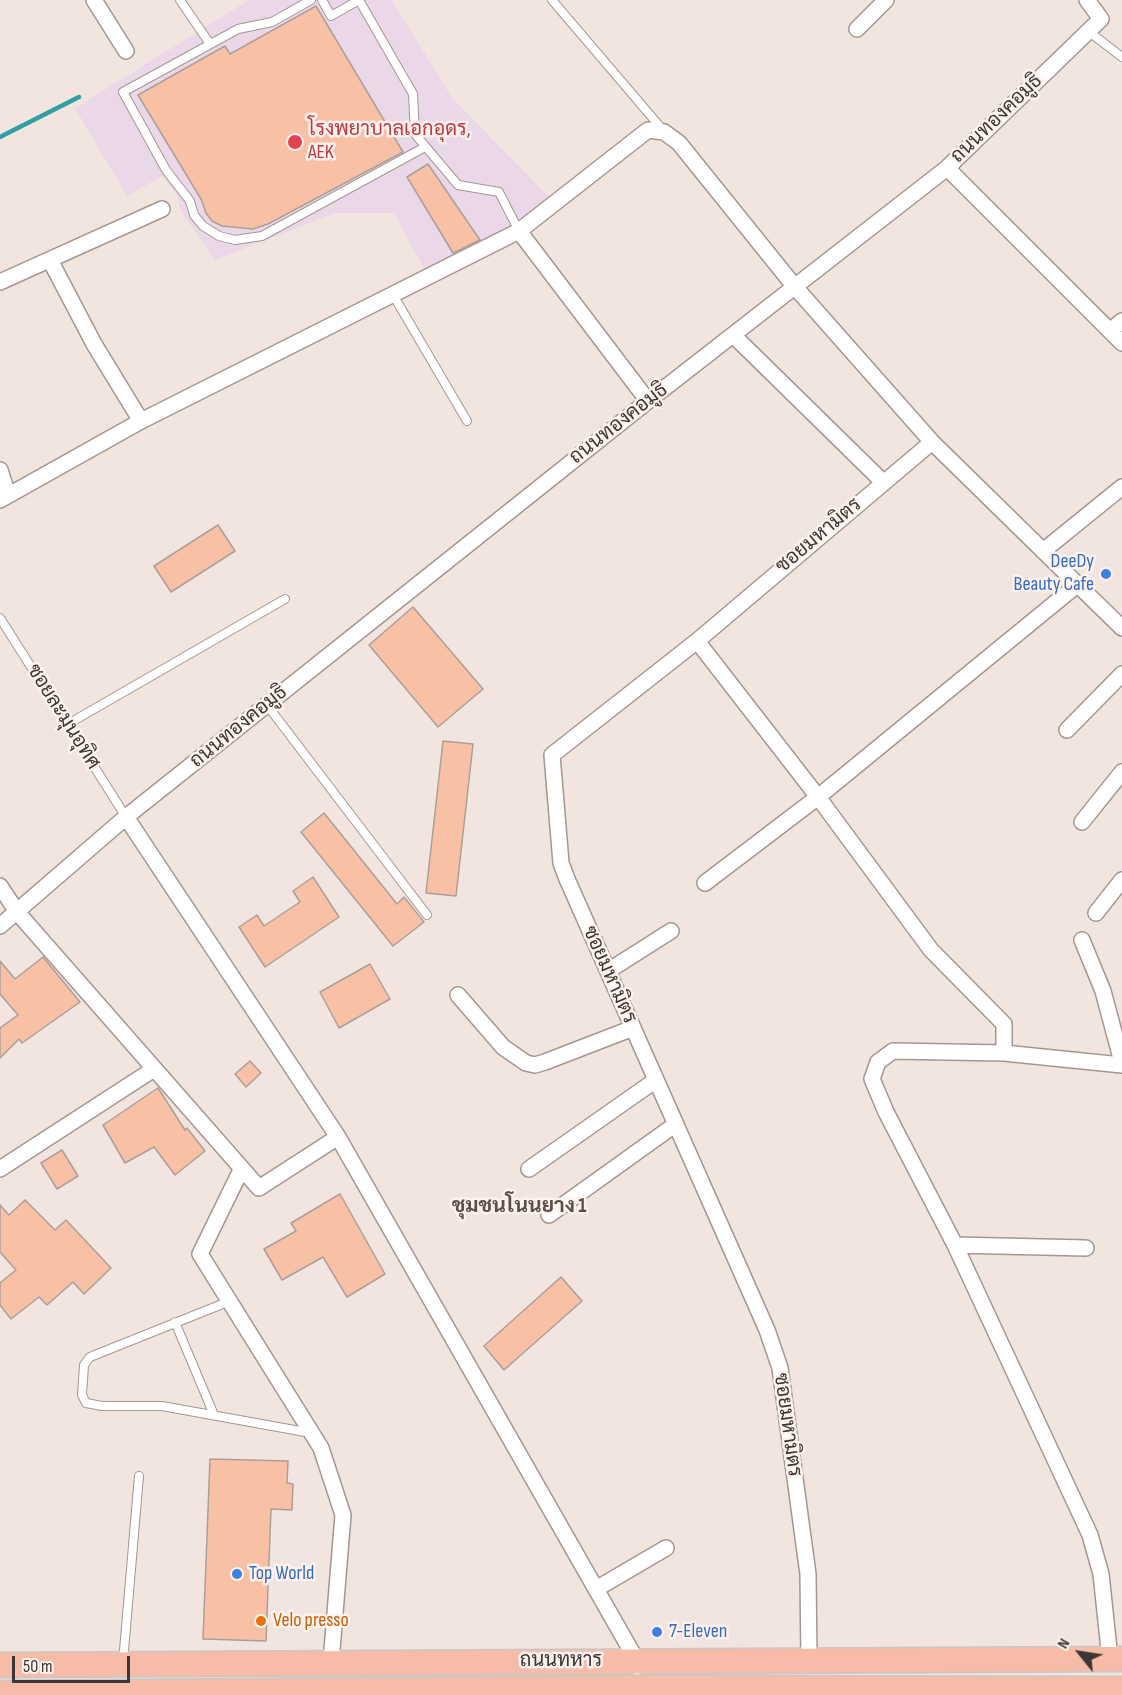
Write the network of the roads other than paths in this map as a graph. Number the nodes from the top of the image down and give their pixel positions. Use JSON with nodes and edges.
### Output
{"nodes":[{"id":1,"x":94,"y":0,"type":"edge"},
{"id":2,"x":180,"y":0,"type":"edge"},
{"id":3,"x":311,"y":0,"type":"edge"},
{"id":4,"x":322,"y":0,"type":"edge"},
{"id":5,"x":359,"y":0,"type":"edge"},
{"id":6,"x":552,"y":0,"type":"edge"},
{"id":7,"x":886,"y":0,"type":"edge"},
{"id":8,"x":1087,"y":0,"type":"edge"},
{"id":9,"x":857,"y":29,"type":"dead end"},
{"id":10,"x":1088,"y":31,"type":"junction"},
{"id":11,"x":210,"y":44,"type":"junction"},
{"id":12,"x":126,"y":51,"type":"dead end"},
{"id":13,"x":1122,"y":57,"type":"edge"},
{"id":14,"x":664,"y":132,"type":"junction"},
{"id":15,"x":424,"y":147,"type":"junction"},
{"id":16,"x":947,"y":168,"type":"junction"},
{"id":17,"x":162,"y":209,"type":"dead end"},
{"id":18,"x":519,"y":231,"type":"junction"},
{"id":19,"x":50,"y":260,"type":"junction"},
{"id":20,"x":0,"y":282,"type":"edge"},
{"id":21,"x":795,"y":287,"type":"junction"},
{"id":22,"x":392,"y":293,"type":"junction"},
{"id":23,"x":1116,"y":326,"type":"edge"},
{"id":24,"x":733,"y":335,"type":"junction"},
{"id":25,"x":1122,"y":343,"type":"edge"},
{"id":26,"x":648,"y":401,"type":"junction"},
{"id":27,"x":141,"y":421,"type":"junction"},
{"id":28,"x":467,"y":421,"type":"dead end"},
{"id":29,"x":932,"y":442,"type":"junction"},
{"id":30,"x":0,"y":470,"type":"edge"},
{"id":31,"x":883,"y":482,"type":"junction"},
{"id":32,"x":1122,"y":487,"type":"edge"},
{"id":33,"x":4,"y":497,"type":"edge"},
{"id":34,"x":1043,"y":551,"type":"junction"},
{"id":35,"x":1077,"y":585,"type":"junction"},
{"id":36,"x":285,"y":599,"type":"dead end"},
{"id":37,"x":0,"y":618,"type":"edge"},
{"id":38,"x":1122,"y":628,"type":"edge"},
{"id":39,"x":697,"y":641,"type":"junction"},
{"id":40,"x":1122,"y":674,"type":"edge"},
{"id":41,"x":267,"y":705,"type":"junction"},
{"id":42,"x":68,"y":724,"type":"junction"},
{"id":43,"x":1066,"y":730,"type":"dead end"},
{"id":44,"x":1122,"y":772,"type":"edge"},
{"id":45,"x":818,"y":797,"type":"junction"},
{"id":46,"x":126,"y":817,"type":"junction"},
{"id":47,"x":1082,"y":822,"type":"dead end"},
{"id":48,"x":1122,"y":880,"type":"edge"},
{"id":49,"x":705,"y":883,"type":"dead end"},
{"id":50,"x":0,"y":886,"type":"edge"},
{"id":51,"x":17,"y":912,"type":"junction"},
{"id":52,"x":1096,"y":913,"type":"dead end"},
{"id":53,"x":427,"y":915,"type":"dead end"},
{"id":54,"x":0,"y":926,"type":"edge"},
{"id":55,"x":671,"y":931,"type":"dead end"},
{"id":56,"x":1082,"y":940,"type":"dead end"},
{"id":57,"x":608,"y":971,"type":"junction"},
{"id":58,"x":458,"y":994,"type":"dead end"},
{"id":59,"x":633,"y":1028,"type":"junction"},
{"id":60,"x":1004,"y":1053,"type":"junction"},
{"id":61,"x":1122,"y":1064,"type":"edge"},
{"id":62,"x":154,"y":1069,"type":"junction"},
{"id":63,"x":656,"y":1080,"type":"junction"},
{"id":64,"x":676,"y":1124,"type":"junction"},
{"id":65,"x":338,"y":1137,"type":"junction"},
{"id":66,"x":0,"y":1169,"type":"edge"},
{"id":67,"x":529,"y":1169,"type":"dead end"},
{"id":68,"x":241,"y":1170,"type":"junction"},
{"id":69,"x":549,"y":1215,"type":"dead end"},
{"id":70,"x":955,"y":1245,"type":"junction"},
{"id":71,"x":1086,"y":1248,"type":"dead end"},
{"id":72,"x":230,"y":1301,"type":"junction"},
{"id":73,"x":176,"y":1322,"type":"junction"},
{"id":74,"x":214,"y":1415,"type":"junction"},
{"id":75,"x":312,"y":1434,"type":"junction"},
{"id":76,"x":139,"y":1476,"type":"dead end"},
{"id":77,"x":666,"y":1548,"type":"dead end"},
{"id":78,"x":596,"y":1589,"type":"junction"},
{"id":79,"x":1116,"y":1659,"type":"edge"},
{"id":80,"x":809,"y":1660,"type":"junction"},
{"id":81,"x":637,"y":1661,"type":"junction"},
{"id":82,"x":331,"y":1662,"type":"junction"},
{"id":83,"x":200,"y":1663,"type":"junction"},
{"id":84,"x":123,"y":1664,"type":"junction"},
{"id":85,"x":0,"y":1665,"type":"edge"},
{"id":86,"x":1122,"y":1689,"type":"edge"},
{"id":87,"x":651,"y":1691,"type":"edge"},
{"id":88,"x":200,"y":1692,"type":"edge"},
{"id":89,"x":806,"y":1692,"type":"edge"},
{"id":90,"x":1063,"y":1692,"type":"edge"},
{"id":91,"x":0,"y":1694,"type":"edge"}],
"edges":[{"from":1,"to":12,"type":"street"},
{"from":2,"to":11,"type":"lane"},
{"from":3,"to":11,"type":"lane"},
{"from":4,"to":5,"type":"lane"},
{"from":5,"to":15,"type":"lane"},
{"from":6,"to":14,"type":"lane"},
{"from":7,"to":9,"type":"street"},
{"from":8,"to":10,"type":"street","name":"ถนนทองคอมูธิ"},
{"from":10,"to":13,"type":"lane"},
{"from":10,"to":16,"type":"street","name":"ถนนทองคอมูธิ"},
{"from":11,"to":15,"type":"lane"},
{"from":14,"to":18,"type":"street"},
{"from":14,"to":21,"type":"street"},
{"from":15,"to":18,"type":"lane"},
{"from":16,"to":21,"type":"street","name":"ถนนทองคอมูธิ"},
{"from":16,"to":23,"type":"street"},
{"from":17,"to":19,"type":"street"},
{"from":18,"to":22,"type":"street"},
{"from":18,"to":26,"type":"street"},
{"from":19,"to":20,"type":"street"},
{"from":19,"to":27,"type":"street"},
{"from":21,"to":24,"type":"street","name":"ถนนทองคอมูธิ"},
{"from":21,"to":29,"type":"street"},
{"from":22,"to":27,"type":"street"},
{"from":22,"to":28,"type":"lane"},
{"from":23,"to":25,"type":"street"},
{"from":24,"to":26,"type":"street","name":"ถนนทองคอมูธิ"},
{"from":24,"to":31,"type":"street"},
{"from":26,"to":41,"type":"street","name":"ถนนทองคอมูธิ"},
{"from":27,"to":33,"type":"street"},
{"from":29,"to":31,"type":"street","name":"ซอยมหามิตร"},
{"from":29,"to":34,"type":"street"},
{"from":30,"to":33,"type":"street"},
{"from":31,"to":39,"type":"street","name":"ซอยมหามิตร"},
{"from":32,"to":34,"type":"street"},
{"from":34,"to":35,"type":"street"},
{"from":35,"to":38,"type":"street"},
{"from":35,"to":45,"type":"street"},
{"from":36,"to":42,"type":"lane"},
{"from":37,"to":42,"type":"lane","name":"ซอยละมุนอุทิศ"},
{"from":39,"to":45,"type":"street"},
{"from":39,"to":57,"type":"street","name":"ซอยมหามิตร"},
{"from":40,"to":43,"type":"street"},
{"from":41,"to":46,"type":"street","name":"ถนนทองคอมูธิ"},
{"from":41,"to":53,"type":"lane"},
{"from":42,"to":46,"type":"lane","name":"ซอยละมุนอุทิศ"},
{"from":44,"to":47,"type":"street"},
{"from":45,"to":49,"type":"street"},
{"from":45,"to":60,"type":"street"},
{"from":46,"to":51,"type":"street","name":"ถนนทองคอมูธิ"},
{"from":46,"to":65,"type":"street"},
{"from":48,"to":52,"type":"street"},
{"from":50,"to":51,"type":"street"},
{"from":51,"to":54,"type":"street","name":"ถนนทองคอมูธิ"},
{"from":51,"to":62,"type":"street"},
{"from":55,"to":57,"type":"street"},
{"from":56,"to":61,"type":"street"},
{"from":57,"to":59,"type":"street","name":"ซอยมหามิตร"},
{"from":58,"to":59,"type":"street"},
{"from":59,"to":63,"type":"street","name":"ซอยมหามิตร"},
{"from":60,"to":61,"type":"street"},
{"from":60,"to":70,"type":"street"},
{"from":62,"to":66,"type":"street"},
{"from":62,"to":68,"type":"street"},
{"from":63,"to":64,"type":"street","name":"ซอยมหามิตร"},
{"from":63,"to":67,"type":"street"},
{"from":64,"to":69,"type":"street"},
{"from":64,"to":80,"type":"street","name":"ซอยมหามิตร"},
{"from":65,"to":68,"type":"street"},
{"from":65,"to":78,"type":"street"},
{"from":68,"to":72,"type":"street"},
{"from":70,"to":71,"type":"street"},
{"from":70,"to":79,"type":"street"},
{"from":72,"to":73,"type":"lane"},
{"from":72,"to":75,"type":"street"},
{"from":73,"to":74,"type":"lane"},
{"from":73,"to":74,"type":"lane"},
{"from":74,"to":75,"type":"lane"},
{"from":75,"to":82,"type":"street"},
{"from":76,"to":84,"type":"lane"},
{"from":77,"to":78,"type":"street"},
{"from":78,"to":81,"type":"street"},
{"from":79,"to":80,"type":"main road","name":"ถนนทหาร"},
{"from":80,"to":81,"type":"main road","name":"ถนนทหาร"},
{"from":81,"to":82,"type":"main road","name":"ถนนทหาร"},
{"from":81,"to":87,"type":"street"},
{"from":82,"to":83,"type":"main road","name":"ถนนทหาร"},
{"from":83,"to":84,"type":"main road","name":"ถนนทหาร"},
{"from":83,"to":88,"type":"street"},
{"from":84,"to":85,"type":"main road","name":"ถนนทหาร"},
{"from":86,"to":90,"type":"main road","name":"ถนนทหาร"},
{"from":87,"to":88,"type":"main road","name":"ถนนทหาร"},
{"from":87,"to":89,"type":"main road","name":"ถนนทหาร"},
{"from":88,"to":91,"type":"main road","name":"ถนนทหาร"},
{"from":89,"to":90,"type":"main road","name":"ถนนทหาร"}]}
